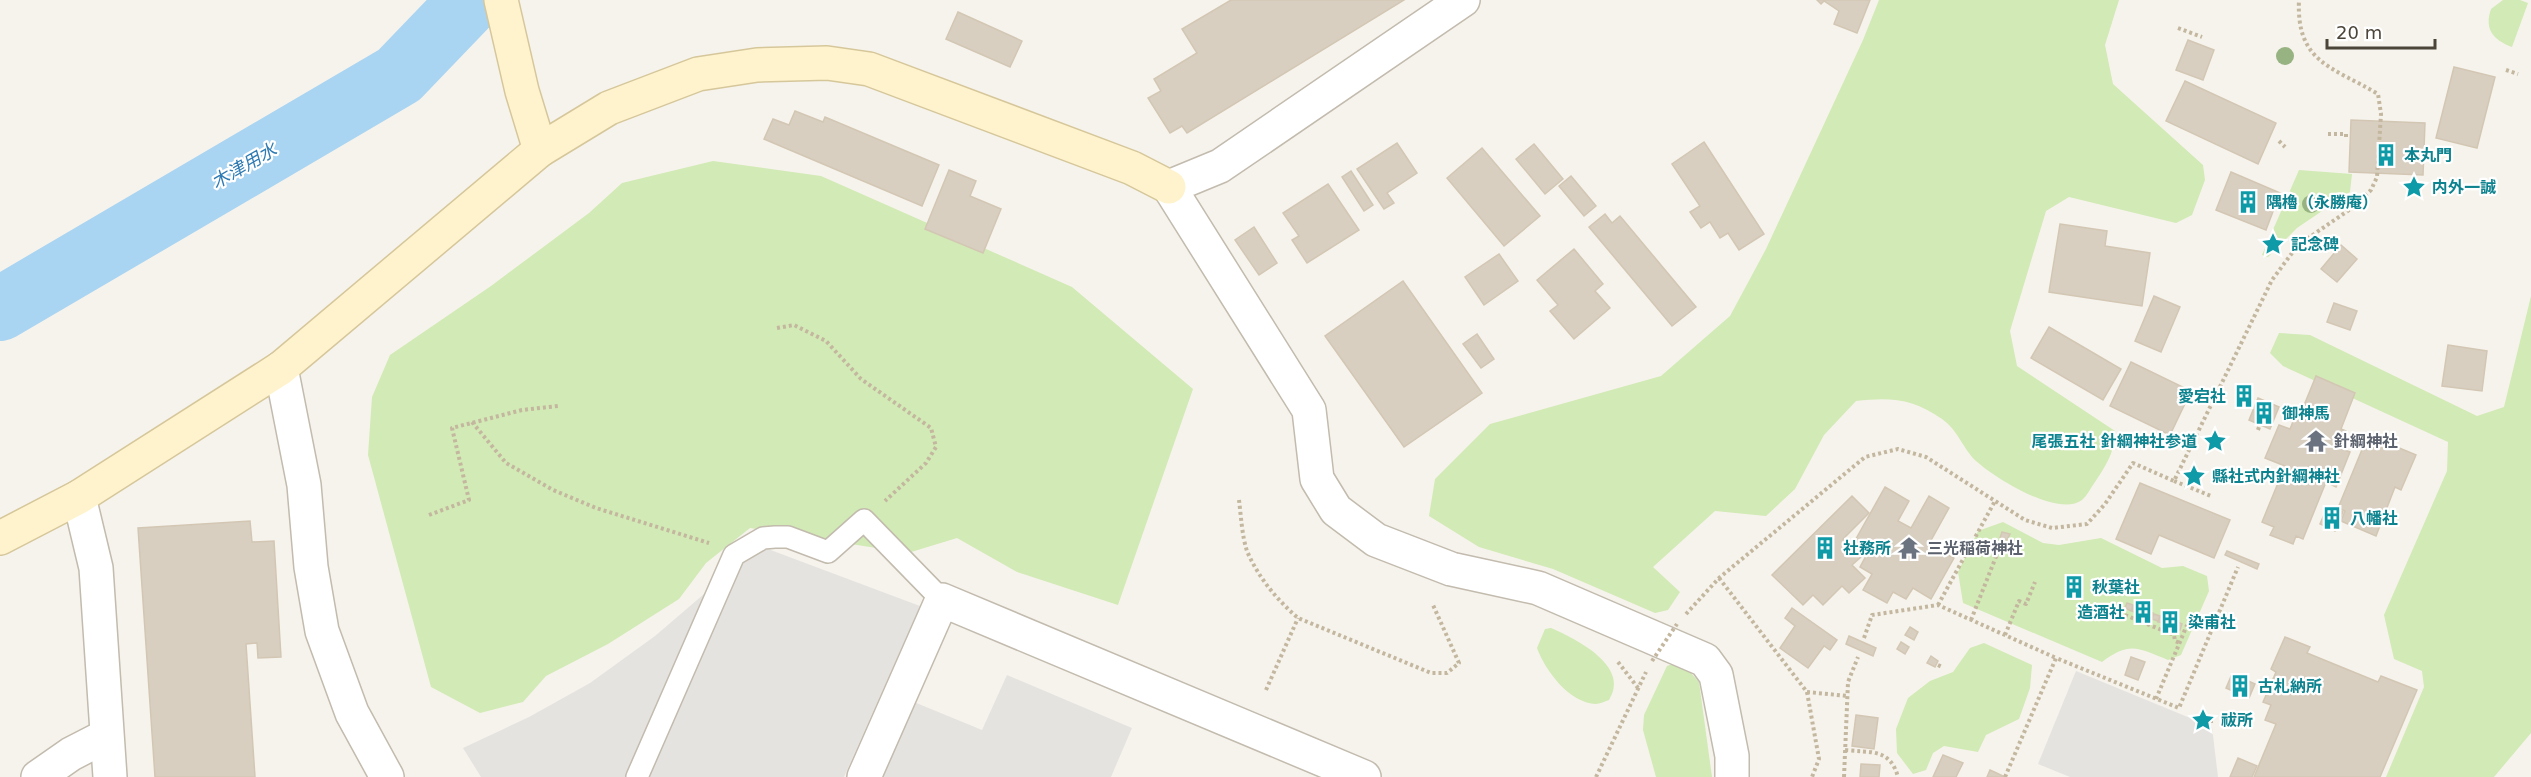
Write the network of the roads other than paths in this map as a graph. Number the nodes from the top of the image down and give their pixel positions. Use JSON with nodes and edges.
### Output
{"nodes":[{"id":1,"x":501,"y":0,"type":"edge"},
{"id":2,"x":1463,"y":0,"type":"edge"},
{"id":3,"x":540,"y":150,"type":"junction"},
{"id":4,"x":1169,"y":187,"type":"junction"},
{"id":5,"x":281,"y":368,"type":"junction"},
{"id":6,"x":79,"y":497,"type":"junction"},
{"id":7,"x":0,"y":538,"type":"edge"},
{"id":8,"x":942,"y":600,"type":"junction"},
{"id":9,"x":106,"y":736,"type":"junction"},
{"id":10,"x":38,"y":777,"type":"edge"},
{"id":11,"x":110,"y":777,"type":"edge"},
{"id":12,"x":387,"y":777,"type":"edge"},
{"id":13,"x":637,"y":777,"type":"edge"},
{"id":14,"x":864,"y":777,"type":"edge"},
{"id":15,"x":1364,"y":777,"type":"edge"},
{"id":16,"x":1732,"y":777,"type":"edge"}],
"edges":[{"from":1,"to":3,"type":"street"},
{"from":2,"to":4,"type":"street"},
{"from":3,"to":4,"type":"street"},
{"from":3,"to":5,"type":"street"},
{"from":4,"to":16,"type":"street"},
{"from":5,"to":6,"type":"street"},
{"from":5,"to":12,"type":"street"},
{"from":6,"to":7,"type":"street"},
{"from":6,"to":9,"type":"street"},
{"from":8,"to":13,"type":"lane"},
{"from":8,"to":14,"type":"street"},
{"from":8,"to":15,"type":"street"},
{"from":9,"to":10,"type":"street"},
{"from":9,"to":11,"type":"street"}]}
